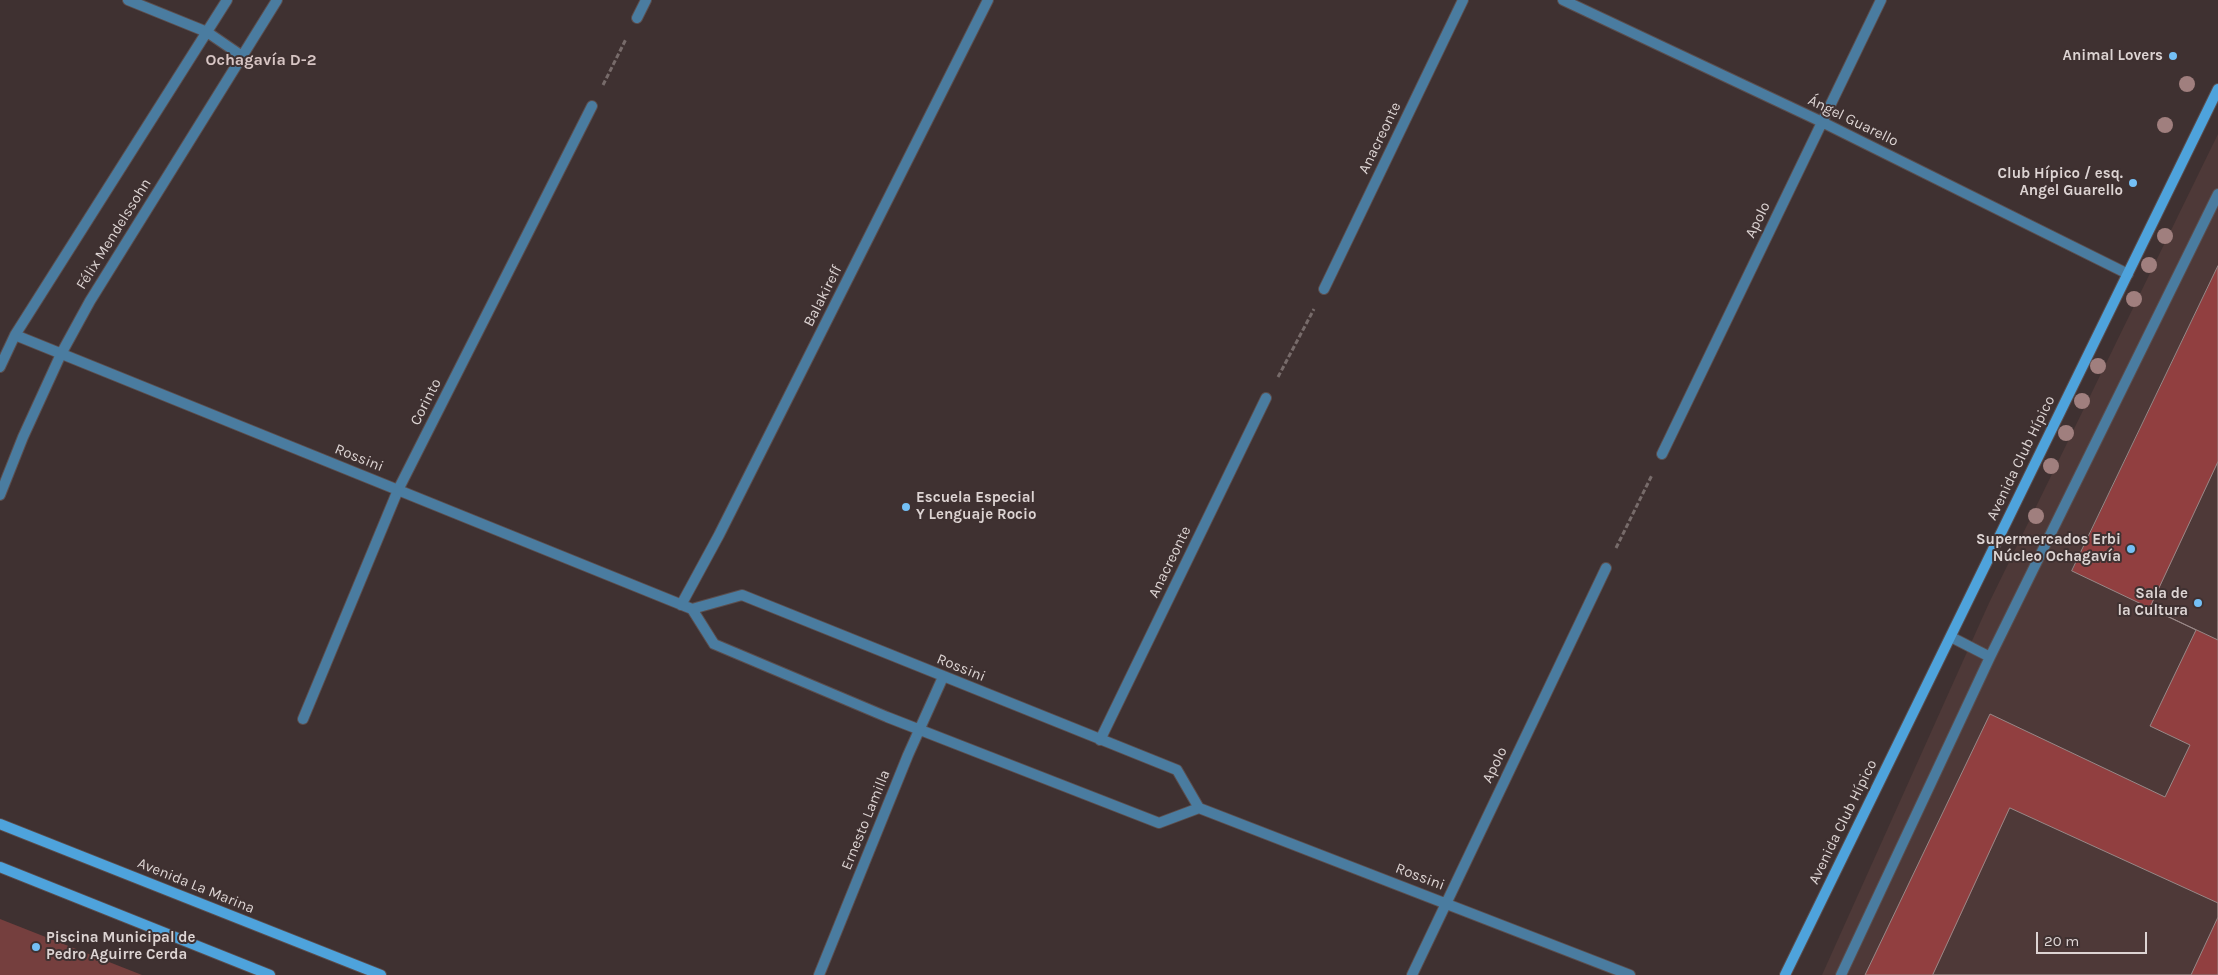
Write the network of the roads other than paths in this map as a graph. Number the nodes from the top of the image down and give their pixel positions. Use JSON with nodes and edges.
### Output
{"nodes":[{"id":1,"x":128,"y":0,"type":"edge"},
{"id":2,"x":227,"y":0,"type":"edge"},
{"id":3,"x":277,"y":0,"type":"edge"},
{"id":4,"x":646,"y":0,"type":"edge"},
{"id":5,"x":988,"y":0,"type":"edge"},
{"id":6,"x":1463,"y":0,"type":"edge"},
{"id":7,"x":1563,"y":0,"type":"edge"},
{"id":8,"x":1880,"y":0,"type":"edge"},
{"id":9,"x":637,"y":18,"type":"road end"},
{"id":10,"x":207,"y":32,"type":"junction"},
{"id":11,"x":242,"y":56,"type":"junction"},
{"id":12,"x":2218,"y":89,"type":"edge"},
{"id":13,"x":592,"y":106,"type":"road end"},
{"id":14,"x":1822,"y":122,"type":"junction"},
{"id":15,"x":2218,"y":194,"type":"edge"},
{"id":16,"x":2128,"y":274,"type":"junction"},
{"id":17,"x":1324,"y":289,"type":"road end"},
{"id":18,"x":15,"y":335,"type":"junction"},
{"id":19,"x":61,"y":354,"type":"junction"},
{"id":20,"x":0,"y":367,"type":"edge"},
{"id":21,"x":1266,"y":398,"type":"road end"},
{"id":22,"x":1662,"y":454,"type":"road end"},
{"id":23,"x":398,"y":490,"type":"junction"},
{"id":24,"x":0,"y":495,"type":"edge"},
{"id":25,"x":1606,"y":568,"type":"road end"},
{"id":26,"x":681,"y":604,"type":"junction"},
{"id":27,"x":692,"y":609,"type":"junction"},
{"id":28,"x":1951,"y":637,"type":"junction"},
{"id":29,"x":1990,"y":657,"type":"junction"},
{"id":30,"x":943,"y":677,"type":"junction"},
{"id":31,"x":303,"y":719,"type":"dead end"},
{"id":32,"x":919,"y":729,"type":"junction"},
{"id":33,"x":1100,"y":740,"type":"junction"},
{"id":34,"x":1199,"y":808,"type":"junction"},
{"id":35,"x":0,"y":824,"type":"edge"},
{"id":36,"x":0,"y":867,"type":"edge"},
{"id":37,"x":1446,"y":903,"type":"junction"},
{"id":38,"x":270,"y":975,"type":"edge"},
{"id":39,"x":382,"y":975,"type":"edge"},
{"id":40,"x":819,"y":975,"type":"edge"},
{"id":41,"x":1412,"y":975,"type":"edge"},
{"id":42,"x":1630,"y":975,"type":"edge"},
{"id":43,"x":1785,"y":975,"type":"edge"},
{"id":44,"x":1840,"y":975,"type":"edge"}],
"edges":[{"from":1,"to":10,"type":"street"},
{"from":2,"to":10,"type":"street","name":"Félix Mendelssohn"},
{"from":3,"to":11,"type":"street","name":"Félix Mendelssohn"},
{"from":4,"to":9,"type":"street"},
{"from":5,"to":26,"type":"street","name":"Balakireff"},
{"from":6,"to":17,"type":"street","name":"Anacreonte"},
{"from":7,"to":14,"type":"street","name":"Ángel Guarello"},
{"from":8,"to":14,"type":"street","name":"Apolo"},
{"from":10,"to":11,"type":"street"},
{"from":10,"to":18,"type":"street","name":"Félix Mendelssohn"},
{"from":11,"to":19,"type":"street","name":"Félix Mendelssohn"},
{"from":12,"to":16,"type":"main road","name":"Avenida Club Hípico"},
{"from":13,"to":23,"type":"street","name":"Corinto"},
{"from":14,"to":16,"type":"street","name":"Ángel Guarello"},
{"from":14,"to":22,"type":"street","name":"Apolo"},
{"from":15,"to":29,"type":"street"},
{"from":16,"to":28,"type":"main road","name":"Avenida Club Hípico"},
{"from":18,"to":19,"type":"street","name":"Rossini"},
{"from":18,"to":20,"type":"street","name":"Félix Mendelssohn"},
{"from":19,"to":23,"type":"street","name":"Rossini"},
{"from":19,"to":24,"type":"street","name":"Félix Mendelssohn"},
{"from":21,"to":33,"type":"street","name":"Anacreonte"},
{"from":23,"to":26,"type":"street","name":"Rossini"},
{"from":23,"to":31,"type":"street","name":"Corinto"},
{"from":25,"to":37,"type":"street","name":"Apolo"},
{"from":26,"to":27,"type":"street","name":"Rossini"},
{"from":27,"to":30,"type":"street","name":"Rossini"},
{"from":27,"to":32,"type":"street"},
{"from":28,"to":29,"type":"street"},
{"from":28,"to":43,"type":"main road","name":"Avenida Club Hípico"},
{"from":29,"to":44,"type":"street"},
{"from":30,"to":32,"type":"street","name":"Ernesto Lamilla"},
{"from":30,"to":33,"type":"street","name":"Rossini"},
{"from":32,"to":34,"type":"street"},
{"from":32,"to":40,"type":"street","name":"Ernesto Lamilla"},
{"from":33,"to":34,"type":"street","name":"Rossini"},
{"from":34,"to":37,"type":"street","name":"Rossini"},
{"from":35,"to":39,"type":"main road","name":"Avenida La Marina"},
{"from":36,"to":38,"type":"main road"},
{"from":37,"to":41,"type":"street","name":"Apolo"},
{"from":37,"to":42,"type":"street","name":"Rossini"}]}
